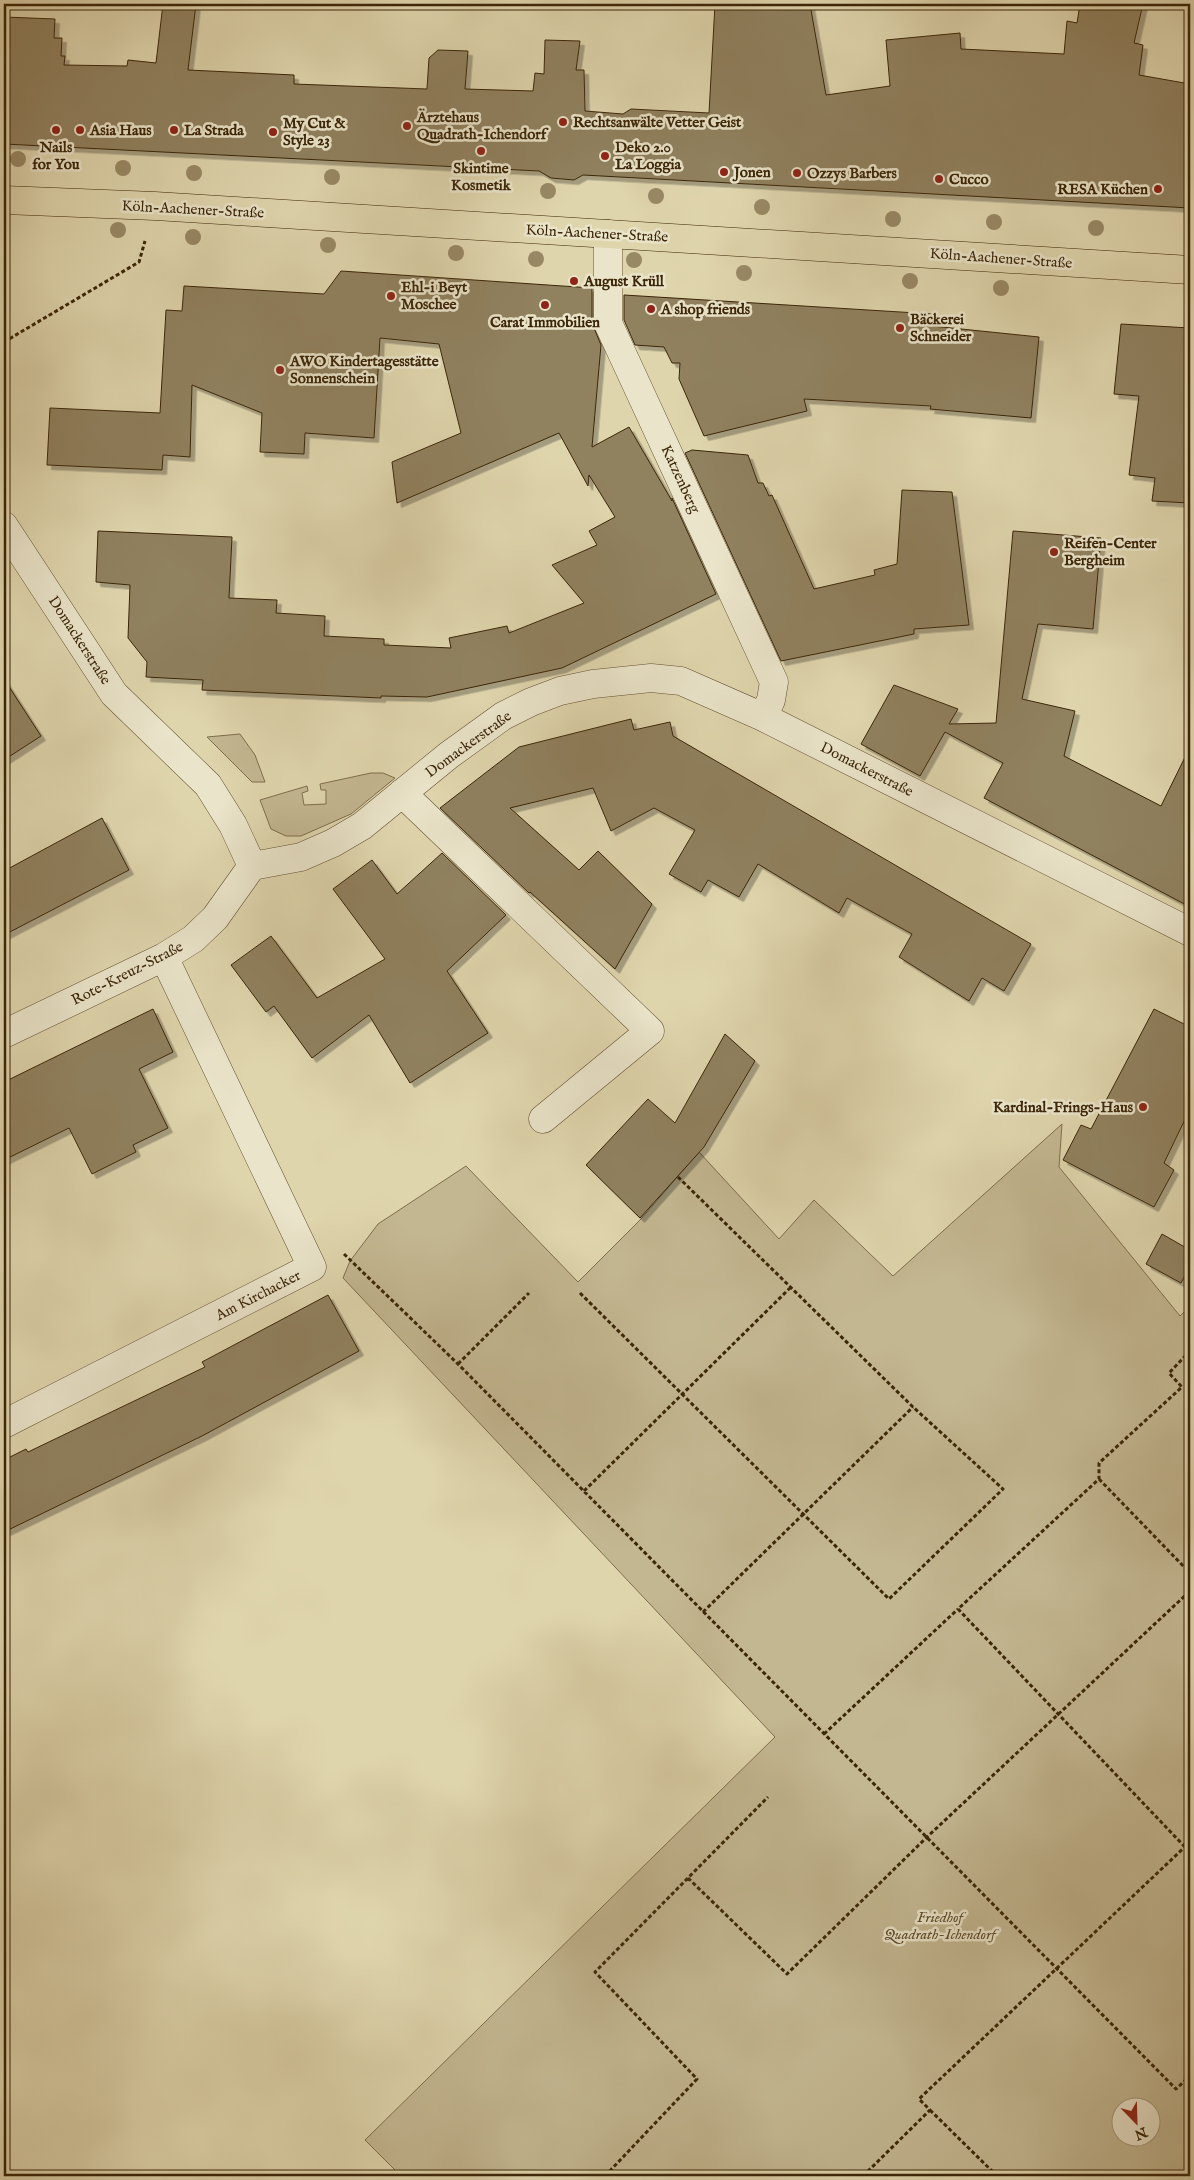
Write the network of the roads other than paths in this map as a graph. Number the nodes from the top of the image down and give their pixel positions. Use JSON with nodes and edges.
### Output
{"nodes":[{"id":1,"x":4,"y":200,"type":"edge"},
{"id":2,"x":608,"y":234,"type":"junction"},
{"id":3,"x":1190,"y":270,"type":"edge"},
{"id":4,"x":4,"y":526,"type":"edge"},
{"id":5,"x":763,"y":717,"type":"junction"},
{"id":6,"x":402,"y":793,"type":"junction"},
{"id":7,"x":252,"y":866,"type":"junction"},
{"id":8,"x":1190,"y":932,"type":"edge"},
{"id":9,"x":164,"y":956,"type":"junction"},
{"id":10,"x":4,"y":1034,"type":"edge"},
{"id":11,"x":542,"y":1119,"type":"dead end"},
{"id":12,"x":4,"y":1424,"type":"edge"}],
"edges":[{"from":1,"to":2,"type":"main road","name":"Köln-Aachener-Straße"},
{"from":2,"to":3,"type":"main road","name":"Köln-Aachener-Straße"},
{"from":2,"to":5,"type":"street","name":"Katzenberg"},
{"from":4,"to":7,"type":"street","name":"Domackerstraße"},
{"from":5,"to":6,"type":"street","name":"Domackerstraße"},
{"from":5,"to":8,"type":"street","name":"Domackerstraße"},
{"from":6,"to":7,"type":"street","name":"Domackerstraße"},
{"from":6,"to":11,"type":"street"},
{"from":7,"to":9,"type":"street","name":"Rote-Kreuz-Straße"},
{"from":9,"to":10,"type":"street","name":"Rote-Kreuz-Straße"},
{"from":9,"to":12,"type":"street","name":"Am Kirchacker"}]}
